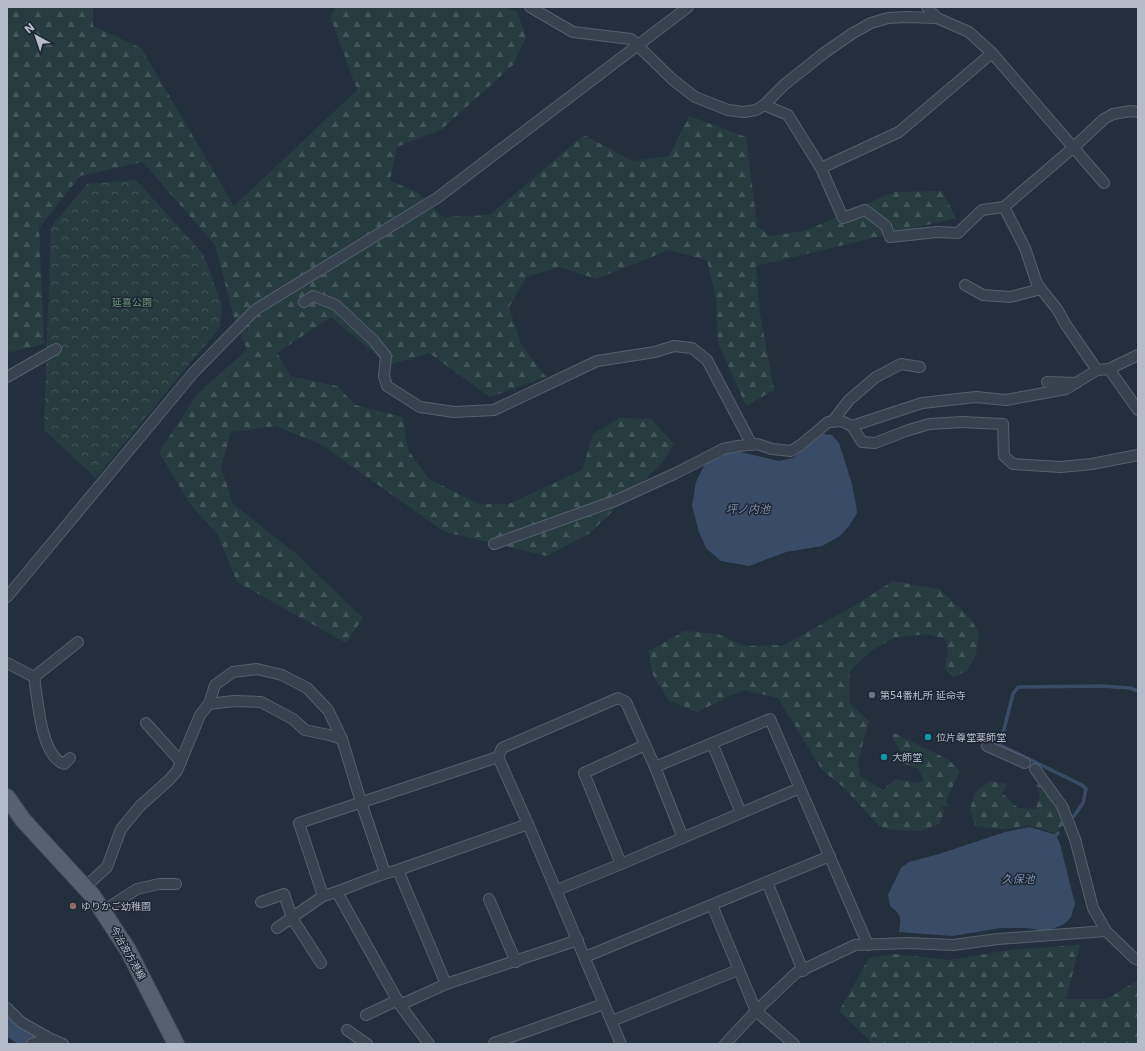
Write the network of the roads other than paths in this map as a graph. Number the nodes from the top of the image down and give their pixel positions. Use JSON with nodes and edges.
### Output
{"nodes":[{"id":1,"x":530,"y":7,"type":"edge"},
{"id":2,"x":688,"y":7,"type":"edge"},
{"id":3,"x":927,"y":7,"type":"edge"},
{"id":4,"x":937,"y":18,"type":"junction"},
{"id":5,"x":638,"y":45,"type":"junction"},
{"id":6,"x":992,"y":53,"type":"junction"},
{"id":7,"x":764,"y":105,"type":"junction"},
{"id":8,"x":1138,"y":112,"type":"edge"},
{"id":9,"x":1074,"y":147,"type":"junction"},
{"id":10,"x":821,"y":168,"type":"junction"},
{"id":11,"x":1104,"y":183,"type":"dead end"},
{"id":12,"x":1004,"y":207,"type":"junction"},
{"id":13,"x":965,"y":285,"type":"dead end"},
{"id":14,"x":1041,"y":289,"type":"junction"},
{"id":15,"x":304,"y":302,"type":"dead end"},
{"id":16,"x":56,"y":349,"type":"dead end"},
{"id":17,"x":1138,"y":355,"type":"edge"},
{"id":18,"x":920,"y":367,"type":"dead end"},
{"id":19,"x":1109,"y":369,"type":"junction"},
{"id":20,"x":1097,"y":370,"type":"junction"},
{"id":21,"x":7,"y":377,"type":"edge"},
{"id":22,"x":1047,"y":382,"type":"dead end"},
{"id":23,"x":1076,"y":383,"type":"junction"},
{"id":24,"x":1138,"y":410,"type":"edge"},
{"id":25,"x":832,"y":422,"type":"junction"},
{"id":26,"x":852,"y":426,"type":"junction"},
{"id":27,"x":752,"y":445,"type":"junction"},
{"id":28,"x":1138,"y":455,"type":"edge"},
{"id":29,"x":494,"y":544,"type":"dead end"},
{"id":30,"x":7,"y":597,"type":"edge"},
{"id":31,"x":78,"y":642,"type":"dead end"},
{"id":32,"x":7,"y":663,"type":"edge"},
{"id":33,"x":34,"y":677,"type":"junction"},
{"id":34,"x":209,"y":704,"type":"junction"},
{"id":35,"x":146,"y":723,"type":"dead end"},
{"id":36,"x":342,"y":739,"type":"junction"},
{"id":37,"x":712,"y":743,"type":"junction"},
{"id":38,"x":645,"y":745,"type":"junction"},
{"id":39,"x":987,"y":746,"type":"dead end"},
{"id":40,"x":498,"y":757,"type":"junction"},
{"id":41,"x":70,"y":758,"type":"dead end"},
{"id":42,"x":181,"y":762,"type":"junction"},
{"id":43,"x":1025,"y":763,"type":"dead end"},
{"id":44,"x":655,"y":767,"type":"junction"},
{"id":45,"x":1035,"y":769,"type":"dead end"},
{"id":46,"x":800,"y":788,"type":"junction"},
{"id":47,"x":7,"y":796,"type":"edge"},
{"id":48,"x":361,"y":802,"type":"junction"},
{"id":49,"x":741,"y":813,"type":"junction"},
{"id":50,"x":528,"y":824,"type":"junction"},
{"id":51,"x":683,"y":838,"type":"junction"},
{"id":52,"x":830,"y":856,"type":"junction"},
{"id":53,"x":621,"y":864,"type":"junction"},
{"id":54,"x":398,"y":870,"type":"junction"},
{"id":55,"x":385,"y":873,"type":"junction"},
{"id":56,"x":767,"y":882,"type":"junction"},
{"id":57,"x":176,"y":884,"type":"dead end"},
{"id":58,"x":85,"y":887,"type":"junction"},
{"id":59,"x":557,"y":890,"type":"junction"},
{"id":60,"x":336,"y":892,"type":"junction"},
{"id":61,"x":323,"y":896,"type":"junction"},
{"id":62,"x":489,"y":899,"type":"dead end"},
{"id":63,"x":261,"y":902,"type":"dead end"},
{"id":64,"x":712,"y":905,"type":"junction"},
{"id":65,"x":102,"y":911,"type":"junction"},
{"id":66,"x":292,"y":918,"type":"junction"},
{"id":67,"x":277,"y":928,"type":"dead end"},
{"id":68,"x":1106,"y":931,"type":"junction"},
{"id":69,"x":578,"y":940,"type":"junction"},
{"id":70,"x":868,"y":944,"type":"junction"},
{"id":71,"x":585,"y":958,"type":"junction"},
{"id":72,"x":1138,"y":960,"type":"edge"},
{"id":73,"x":516,"y":962,"type":"junction"},
{"id":74,"x":321,"y":963,"type":"dead end"},
{"id":75,"x":738,"y":970,"type":"junction"},
{"id":76,"x":802,"y":971,"type":"junction"},
{"id":77,"x":446,"y":984,"type":"junction"},
{"id":78,"x":399,"y":1002,"type":"junction"},
{"id":79,"x":604,"y":1004,"type":"junction"},
{"id":80,"x":7,"y":1008,"type":"edge"},
{"id":81,"x":756,"y":1011,"type":"junction"},
{"id":82,"x":366,"y":1015,"type":"dead end"},
{"id":83,"x":612,"y":1021,"type":"junction"},
{"id":84,"x":347,"y":1030,"type":"dead end"},
{"id":85,"x":49,"y":1038,"type":"junction"},
{"id":86,"x":494,"y":1043,"type":"edge"},
{"id":87,"x":32,"y":1044,"type":"edge"},
{"id":88,"x":63,"y":1044,"type":"edge"},
{"id":89,"x":176,"y":1044,"type":"edge"},
{"id":90,"x":367,"y":1044,"type":"edge"},
{"id":91,"x":429,"y":1044,"type":"edge"},
{"id":92,"x":621,"y":1044,"type":"edge"},
{"id":93,"x":725,"y":1044,"type":"edge"},
{"id":94,"x":794,"y":1044,"type":"edge"}],
"edges":[{"from":1,"to":5,"type":"street"},
{"from":2,"to":5,"type":"street"},
{"from":3,"to":4,"type":"street"},
{"from":4,"to":6,"type":"street"},
{"from":4,"to":7,"type":"street"},
{"from":5,"to":7,"type":"street"},
{"from":5,"to":30,"type":"street"},
{"from":6,"to":9,"type":"street"},
{"from":6,"to":10,"type":"street"},
{"from":7,"to":10,"type":"street"},
{"from":8,"to":9,"type":"street"},
{"from":9,"to":11,"type":"street"},
{"from":9,"to":12,"type":"street"},
{"from":10,"to":12,"type":"street"},
{"from":12,"to":14,"type":"street"},
{"from":13,"to":14,"type":"street"},
{"from":14,"to":20,"type":"street"},
{"from":15,"to":27,"type":"street"},
{"from":16,"to":21,"type":"street"},
{"from":17,"to":19,"type":"street"},
{"from":18,"to":25,"type":"street"},
{"from":19,"to":20,"type":"street"},
{"from":19,"to":24,"type":"street"},
{"from":20,"to":23,"type":"street"},
{"from":22,"to":23,"type":"street"},
{"from":23,"to":26,"type":"street"},
{"from":25,"to":26,"type":"street"},
{"from":25,"to":27,"type":"street"},
{"from":26,"to":28,"type":"street"},
{"from":27,"to":29,"type":"street"},
{"from":31,"to":33,"type":"street"},
{"from":32,"to":33,"type":"street"},
{"from":33,"to":41,"type":"street"},
{"from":34,"to":36,"type":"street"},
{"from":34,"to":36,"type":"street"},
{"from":34,"to":42,"type":"street"},
{"from":35,"to":42,"type":"street"},
{"from":36,"to":48,"type":"street"},
{"from":37,"to":44,"type":"street"},
{"from":37,"to":46,"type":"street"},
{"from":37,"to":49,"type":"street"},
{"from":38,"to":40,"type":"street"},
{"from":38,"to":44,"type":"street"},
{"from":38,"to":53,"type":"street"},
{"from":39,"to":43,"type":"street"},
{"from":40,"to":48,"type":"street"},
{"from":40,"to":50,"type":"street"},
{"from":42,"to":58,"type":"street"},
{"from":44,"to":51,"type":"street"},
{"from":45,"to":68,"type":"street"},
{"from":46,"to":49,"type":"street"},
{"from":46,"to":52,"type":"street"},
{"from":47,"to":58,"type":"main road","name":"今治波方港線"},
{"from":48,"to":55,"type":"street"},
{"from":48,"to":61,"type":"street"},
{"from":49,"to":51,"type":"street"},
{"from":50,"to":54,"type":"street"},
{"from":50,"to":59,"type":"street"},
{"from":51,"to":53,"type":"street"},
{"from":52,"to":56,"type":"street"},
{"from":52,"to":70,"type":"street"},
{"from":53,"to":59,"type":"street"},
{"from":54,"to":55,"type":"street"},
{"from":54,"to":77,"type":"street"},
{"from":55,"to":60,"type":"street"},
{"from":56,"to":64,"type":"street"},
{"from":56,"to":76,"type":"street"},
{"from":57,"to":65,"type":"street"},
{"from":58,"to":65,"type":"main road","name":"今治波方港線"},
{"from":59,"to":69,"type":"street"},
{"from":60,"to":61,"type":"street"},
{"from":60,"to":78,"type":"street"},
{"from":61,"to":66,"type":"street"},
{"from":62,"to":73,"type":"street"},
{"from":63,"to":66,"type":"street"},
{"from":64,"to":71,"type":"street"},
{"from":64,"to":75,"type":"street"},
{"from":65,"to":89,"type":"main road","name":"今治波方港線"},
{"from":66,"to":67,"type":"street"},
{"from":66,"to":74,"type":"street"},
{"from":68,"to":70,"type":"street"},
{"from":68,"to":72,"type":"street"},
{"from":69,"to":71,"type":"street"},
{"from":69,"to":73,"type":"street"},
{"from":70,"to":76,"type":"street"},
{"from":71,"to":79,"type":"street"},
{"from":73,"to":77,"type":"street"},
{"from":75,"to":81,"type":"street"},
{"from":75,"to":83,"type":"street"},
{"from":76,"to":81,"type":"street"},
{"from":77,"to":78,"type":"street"},
{"from":78,"to":82,"type":"street"},
{"from":78,"to":91,"type":"street"},
{"from":79,"to":83,"type":"street"},
{"from":79,"to":86,"type":"street"},
{"from":80,"to":85,"type":"street"},
{"from":81,"to":93,"type":"street"},
{"from":81,"to":94,"type":"street"},
{"from":83,"to":92,"type":"street"},
{"from":84,"to":90,"type":"street"},
{"from":85,"to":87,"type":"street"},
{"from":85,"to":88,"type":"street"}]}
